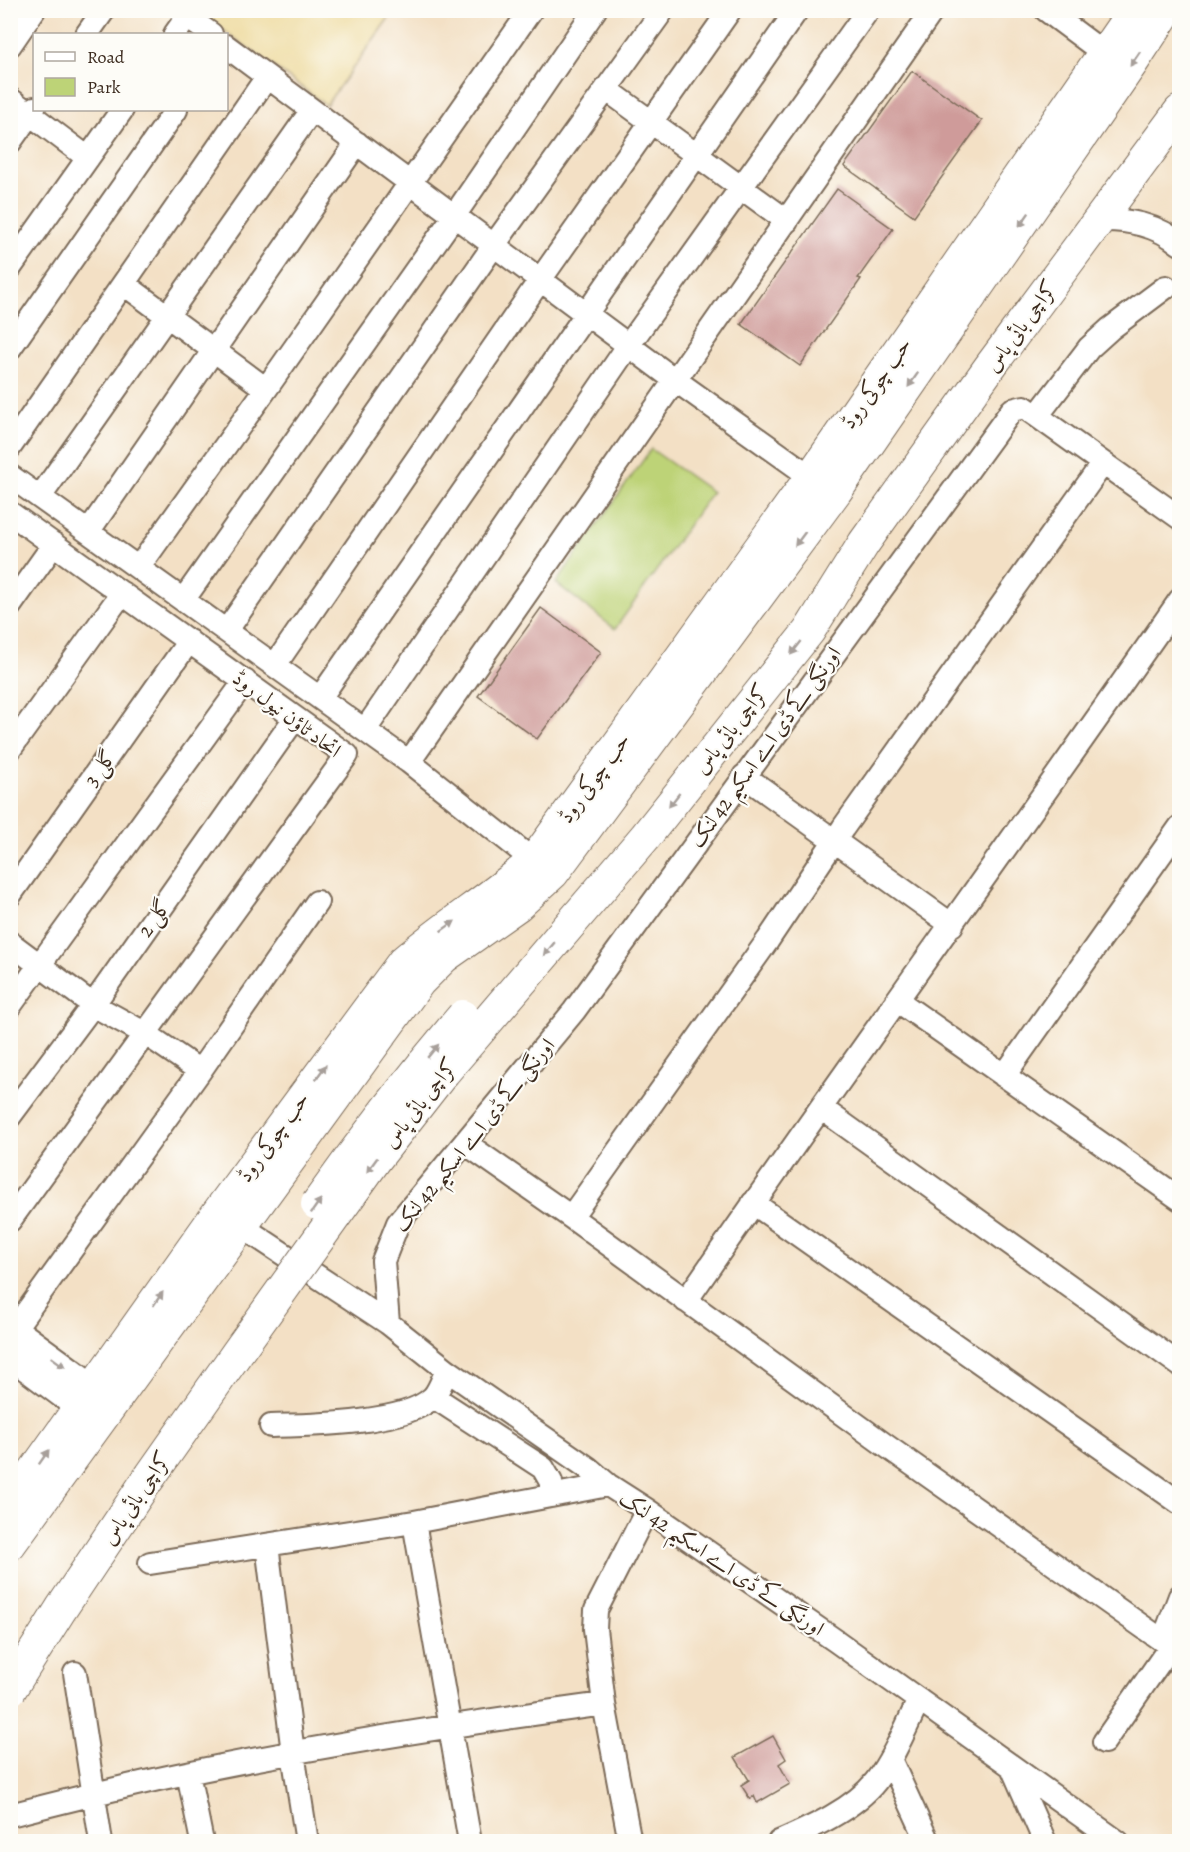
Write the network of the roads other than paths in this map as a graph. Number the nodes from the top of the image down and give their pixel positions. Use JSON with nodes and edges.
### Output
{"nodes":[{"id":1,"x":34,"y":10,"type":"edge"},
{"id":2,"x":104,"y":10,"type":"edge"},
{"id":3,"x":531,"y":10,"type":"edge"},
{"id":4,"x":595,"y":10,"type":"edge"},
{"id":5,"x":663,"y":10,"type":"edge"},
{"id":6,"x":730,"y":10,"type":"edge"},
{"id":7,"x":797,"y":10,"type":"edge"},
{"id":8,"x":868,"y":10,"type":"edge"},
{"id":9,"x":933,"y":10,"type":"edge"},
{"id":10,"x":1046,"y":10,"type":"edge"},
{"id":11,"x":1134,"y":10,"type":"edge"},
{"id":12,"x":1167,"y":10,"type":"edge"},
{"id":13,"x":184,"y":21,"type":"edge"},
{"id":14,"x":88,"y":33,"type":"edge"},
{"id":15,"x":209,"y":33,"type":"edge"},
{"id":16,"x":10,"y":45,"type":"edge"},
{"id":17,"x":228,"y":48,"type":"edge"},
{"id":18,"x":1105,"y":54,"type":"junction"},
{"id":19,"x":267,"y":77,"type":"junction"},
{"id":20,"x":606,"y":89,"type":"junction"},
{"id":21,"x":10,"y":99,"type":"edge"},
{"id":22,"x":312,"y":110,"type":"junction"},
{"id":23,"x":32,"y":111,"type":"edge"},
{"id":24,"x":121,"y":111,"type":"edge"},
{"id":25,"x":175,"y":111,"type":"edge"},
{"id":26,"x":1179,"y":111,"type":"edge"},
{"id":27,"x":651,"y":122,"type":"junction"},
{"id":28,"x":10,"y":142,"type":"edge"},
{"id":29,"x":357,"y":143,"type":"junction"},
{"id":30,"x":697,"y":156,"type":"junction"},
{"id":31,"x":88,"y":158,"type":"junction"},
{"id":32,"x":410,"y":183,"type":"junction"},
{"id":33,"x":741,"y":188,"type":"junction"},
{"id":34,"x":454,"y":216,"type":"junction"},
{"id":35,"x":1099,"y":220,"type":"junction"},
{"id":36,"x":787,"y":221,"type":"junction"},
{"id":37,"x":1179,"y":244,"type":"edge"},
{"id":38,"x":494,"y":245,"type":"junction"},
{"id":39,"x":13,"y":259,"type":"edge"},
{"id":40,"x":540,"y":280,"type":"junction"},
{"id":41,"x":124,"y":284,"type":"junction"},
{"id":42,"x":1166,"y":287,"type":"dead end"},
{"id":43,"x":586,"y":315,"type":"junction"},
{"id":44,"x":167,"y":316,"type":"junction"},
{"id":45,"x":628,"y":346,"type":"junction"},
{"id":46,"x":10,"y":348,"type":"edge"},
{"id":47,"x":213,"y":350,"type":"junction"},
{"id":48,"x":675,"y":380,"type":"junction"},
{"id":49,"x":266,"y":389,"type":"junction"},
{"id":50,"x":1037,"y":416,"type":"junction"},
{"id":51,"x":10,"y":447,"type":"edge"},
{"id":52,"x":1103,"y":463,"type":"junction"},
{"id":53,"x":10,"y":476,"type":"edge"},
{"id":54,"x":811,"y":477,"type":"junction"},
{"id":55,"x":40,"y":497,"type":"junction"},
{"id":56,"x":10,"y":513,"type":"edge"},
{"id":57,"x":1179,"y":518,"type":"edge"},
{"id":58,"x":88,"y":532,"type":"junction"},
{"id":59,"x":54,"y":544,"type":"junction"},
{"id":60,"x":139,"y":567,"type":"junction"},
{"id":61,"x":122,"y":593,"type":"junction"},
{"id":62,"x":823,"y":595,"type":"junction"},
{"id":63,"x":184,"y":599,"type":"junction"},
{"id":64,"x":10,"y":606,"type":"edge"},
{"id":65,"x":1177,"y":614,"type":"edge"},
{"id":66,"x":227,"y":630,"type":"junction"},
{"id":67,"x":189,"y":641,"type":"junction"},
{"id":68,"x":275,"y":665,"type":"junction"},
{"id":69,"x":244,"y":681,"type":"junction"},
{"id":70,"x":321,"y":698,"type":"junction"},
{"id":71,"x":295,"y":718,"type":"junction"},
{"id":72,"x":365,"y":730,"type":"junction"},
{"id":73,"x":10,"y":749,"type":"edge"},
{"id":74,"x":409,"y":762,"type":"junction"},
{"id":75,"x":744,"y":776,"type":"junction"},
{"id":76,"x":1179,"y":827,"type":"edge"},
{"id":77,"x":834,"y":841,"type":"junction"},
{"id":78,"x":544,"y":867,"type":"junction"},
{"id":79,"x":10,"y":895,"type":"edge"},
{"id":80,"x":317,"y":902,"type":"dead end"},
{"id":81,"x":952,"y":925,"type":"junction"},
{"id":82,"x":10,"y":944,"type":"edge"},
{"id":83,"x":40,"y":966,"type":"junction"},
{"id":84,"x":898,"y":1000,"type":"junction"},
{"id":85,"x":93,"y":1005,"type":"junction"},
{"id":86,"x":10,"y":1006,"type":"edge"},
{"id":87,"x":146,"y":1034,"type":"junction"},
{"id":88,"x":200,"y":1071,"type":"junction"},
{"id":89,"x":1004,"y":1076,"type":"junction"},
{"id":90,"x":820,"y":1108,"type":"junction"},
{"id":91,"x":10,"y":1116,"type":"edge"},
{"id":92,"x":465,"y":1143,"type":"junction"},
{"id":93,"x":1179,"y":1199,"type":"edge"},
{"id":94,"x":753,"y":1203,"type":"junction"},
{"id":95,"x":572,"y":1217,"type":"junction"},
{"id":96,"x":231,"y":1219,"type":"junction"},
{"id":97,"x":10,"y":1220,"type":"edge"},
{"id":98,"x":686,"y":1301,"type":"junction"},
{"id":99,"x":388,"y":1323,"type":"junction"},
{"id":100,"x":11,"y":1337,"type":"edge"},
{"id":101,"x":1179,"y":1365,"type":"edge"},
{"id":102,"x":447,"y":1370,"type":"junction"},
{"id":103,"x":434,"y":1397,"type":"junction"},
{"id":104,"x":97,"y":1405,"type":"junction"},
{"id":105,"x":271,"y":1426,"type":"dead end"},
{"id":106,"x":608,"y":1485,"type":"junction"},
{"id":107,"x":551,"y":1496,"type":"junction"},
{"id":108,"x":1179,"y":1503,"type":"edge"},
{"id":109,"x":10,"y":1505,"type":"edge"},
{"id":110,"x":647,"y":1510,"type":"junction"},
{"id":111,"x":414,"y":1521,"type":"junction"},
{"id":112,"x":10,"y":1544,"type":"edge"},
{"id":113,"x":267,"y":1545,"type":"junction"},
{"id":114,"x":150,"y":1563,"type":"dead end"},
{"id":115,"x":1179,"y":1596,"type":"edge"},
{"id":116,"x":1171,"y":1647,"type":"edge"},
{"id":117,"x":10,"y":1653,"type":"edge"},
{"id":118,"x":75,"y":1673,"type":"dead end"},
{"id":119,"x":10,"y":1690,"type":"edge"},
{"id":120,"x":919,"y":1700,"type":"junction"},
{"id":121,"x":604,"y":1704,"type":"junction"},
{"id":122,"x":449,"y":1725,"type":"junction"},
{"id":123,"x":1104,"y":1742,"type":"dead end"},
{"id":124,"x":293,"y":1753,"type":"junction"},
{"id":125,"x":890,"y":1759,"type":"junction"},
{"id":126,"x":1012,"y":1767,"type":"junction"},
{"id":127,"x":188,"y":1773,"type":"junction"},
{"id":128,"x":94,"y":1794,"type":"junction"},
{"id":129,"x":10,"y":1815,"type":"edge"},
{"id":130,"x":819,"y":1834,"type":"edge"},
{"id":131,"x":101,"y":1842,"type":"edge"},
{"id":132,"x":202,"y":1842,"type":"edge"},
{"id":133,"x":307,"y":1842,"type":"edge"},
{"id":134,"x":470,"y":1842,"type":"edge"},
{"id":135,"x":630,"y":1842,"type":"edge"},
{"id":136,"x":779,"y":1842,"type":"edge"},
{"id":137,"x":928,"y":1842,"type":"edge"},
{"id":138,"x":1045,"y":1842,"type":"edge"},
{"id":139,"x":1118,"y":1842,"type":"edge"}],
"edges":[{"from":1,"to":16,"type":"street"},
{"from":2,"to":14,"type":"street"},
{"from":3,"to":32,"type":"street"},
{"from":4,"to":34,"type":"street"},
{"from":5,"to":20,"type":"street"},
{"from":6,"to":27,"type":"street"},
{"from":7,"to":30,"type":"street"},
{"from":8,"to":33,"type":"street"},
{"from":9,"to":36,"type":"street"},
{"from":10,"to":18,"type":"street"},
{"from":11,"to":18,"type":"highway","name":"حب چوکی روڈ"},
{"from":12,"to":78,"type":"highway","one_way":true},
{"from":13,"to":15,"type":"street"},
{"from":17,"to":19,"type":"street"},
{"from":18,"to":54,"type":"highway","name":"حب چوکی روڈ"},
{"from":19,"to":22,"type":"street"},
{"from":19,"to":41,"type":"street"},
{"from":20,"to":27,"type":"street"},
{"from":20,"to":38,"type":"street"},
{"from":21,"to":23,"type":"street"},
{"from":22,"to":29,"type":"street"},
{"from":22,"to":44,"type":"street"},
{"from":23,"to":28,"type":"street"},
{"from":23,"to":31,"type":"street"},
{"from":24,"to":31,"type":"street"},
{"from":25,"to":46,"type":"street"},
{"from":26,"to":35,"type":"highway","name":"کراچی بائی پاس"},
{"from":27,"to":30,"type":"street"},
{"from":27,"to":40,"type":"street"},
{"from":29,"to":32,"type":"street"},
{"from":29,"to":47,"type":"street"},
{"from":30,"to":33,"type":"street"},
{"from":30,"to":43,"type":"street"},
{"from":31,"to":39,"type":"street"},
{"from":32,"to":34,"type":"street"},
{"from":32,"to":49,"type":"street"},
{"from":33,"to":36,"type":"street"},
{"from":33,"to":45,"type":"street"},
{"from":34,"to":38,"type":"street"},
{"from":34,"to":63,"type":"street"},
{"from":35,"to":37,"type":"street"},
{"from":35,"to":62,"type":"highway","name":"کراچی بائی پاس"},
{"from":36,"to":48,"type":"street"},
{"from":38,"to":40,"type":"street"},
{"from":38,"to":66,"type":"street"},
{"from":40,"to":43,"type":"street"},
{"from":40,"to":68,"type":"street"},
{"from":41,"to":44,"type":"street"},
{"from":41,"to":51,"type":"street"},
{"from":42,"to":50,"type":"street"},
{"from":43,"to":45,"type":"street"},
{"from":43,"to":70,"type":"street"},
{"from":44,"to":47,"type":"street"},
{"from":44,"to":55,"type":"street"},
{"from":45,"to":48,"type":"street"},
{"from":45,"to":72,"type":"street"},
{"from":47,"to":49,"type":"street"},
{"from":47,"to":58,"type":"street"},
{"from":48,"to":54,"type":"street"},
{"from":48,"to":74,"type":"street"},
{"from":49,"to":60,"type":"street"},
{"from":50,"to":52,"type":"street"},
{"from":50,"to":75,"type":"street","name":"اورنگی کے ڈی اے اسکیم 42 لنک"},
{"from":52,"to":57,"type":"street"},
{"from":52,"to":77,"type":"street"},
{"from":53,"to":55,"type":"street"},
{"from":54,"to":78,"type":"highway","name":"حب چوکی روڈ"},
{"from":55,"to":58,"type":"street"},
{"from":56,"to":59,"type":"street","name":"اتحاد ٹاؤن نیول روڈ"},
{"from":58,"to":60,"type":"street"},
{"from":59,"to":61,"type":"street","name":"اتحاد ٹاؤن نیول روڈ"},
{"from":59,"to":64,"type":"street"},
{"from":60,"to":63,"type":"street"},
{"from":61,"to":67,"type":"street","name":"اتحاد ٹاؤن نیول روڈ"},
{"from":61,"to":73,"type":"street"},
{"from":117,"to":62,"type":"highway","name":"کراچی بائی پاس","one_way":true,"bridge":true},
{"from":62,"to":119,"type":"highway","name":"کراچی بائی پاس","one_way":true,"bridge":true},
{"from":63,"to":66,"type":"street"},
{"from":65,"to":81,"type":"street"},
{"from":66,"to":68,"type":"street"},
{"from":67,"to":69,"type":"street","name":"اتحاد ٹاؤن نیول روڈ"},
{"from":67,"to":79,"type":"street","name":"گلی 3"},
{"from":68,"to":70,"type":"street"},
{"from":69,"to":71,"type":"street","name":"اتحاد ٹاؤن نیول روڈ"},
{"from":69,"to":83,"type":"street"},
{"from":70,"to":72,"type":"street"},
{"from":71,"to":85,"type":"street","name":"گلی 2"},
{"from":71,"to":87,"type":"street","name":"اتحاد ٹاؤن نیول روڈ"},
{"from":72,"to":74,"type":"street"},
{"from":74,"to":78,"type":"street"},
{"from":75,"to":77,"type":"street"},
{"from":75,"to":92,"type":"street","name":"اورنگی کے ڈی اے اسکیم 42 لنک"},
{"from":76,"to":89,"type":"street"},
{"from":77,"to":81,"type":"street"},
{"from":77,"to":95,"type":"street"},
{"from":78,"to":96,"type":"highway"},
{"from":80,"to":88,"type":"street"},
{"from":81,"to":84,"type":"street"},
{"from":82,"to":83,"type":"street"},
{"from":83,"to":85,"type":"street"},
{"from":83,"to":86,"type":"street"},
{"from":84,"to":89,"type":"street"},
{"from":84,"to":90,"type":"street"},
{"from":85,"to":87,"type":"street"},
{"from":85,"to":91,"type":"street","name":"گلی 2"},
{"from":87,"to":88,"type":"street"},
{"from":87,"to":97,"type":"street"},
{"from":88,"to":100,"type":"street"},
{"from":89,"to":93,"type":"street"},
{"from":90,"to":94,"type":"street"},
{"from":90,"to":101,"type":"street"},
{"from":92,"to":95,"type":"street"},
{"from":92,"to":99,"type":"street","name":"اورنگی کے ڈی اے اسکیم 42 لنک"},
{"from":94,"to":98,"type":"street"},
{"from":94,"to":108,"type":"street"},
{"from":95,"to":98,"type":"street"},
{"from":96,"to":99,"type":"street"},
{"from":96,"to":104,"type":"highway"},
{"from":98,"to":116,"type":"street"},
{"from":99,"to":102,"type":"street","name":"اورنگی کے ڈی اے اسکیم 42 لنک"},
{"from":100,"to":104,"type":"main road"},
{"from":102,"to":103,"type":"street"},
{"from":102,"to":106,"type":"street","name":"اورنگی کے ڈی اے اسکیم 42 لنک"},
{"from":103,"to":105,"type":"street"},
{"from":103,"to":107,"type":"street"},
{"from":109,"to":104,"type":"highway","one_way":true},
{"from":104,"to":112,"type":"highway"},
{"from":106,"to":107,"type":"street"},
{"from":106,"to":110,"type":"street","name":"اورنگی کے ڈی اے اسکیم 42 لنک"},
{"from":107,"to":111,"type":"street"},
{"from":110,"to":120,"type":"street","name":"اورنگی کے ڈی اے اسکیم 42 لنک"},
{"from":110,"to":121,"type":"street"},
{"from":111,"to":113,"type":"street"},
{"from":111,"to":122,"type":"street"},
{"from":113,"to":114,"type":"street"},
{"from":113,"to":124,"type":"street"},
{"from":115,"to":116,"type":"street"},
{"from":116,"to":123,"type":"street"},
{"from":118,"to":128,"type":"street"},
{"from":120,"to":125,"type":"street"},
{"from":120,"to":126,"type":"street","name":"اورنگی کے ڈی اے اسکیم 42 لنک"},
{"from":121,"to":122,"type":"street"},
{"from":121,"to":135,"type":"street"},
{"from":122,"to":124,"type":"street"},
{"from":122,"to":134,"type":"street"},
{"from":124,"to":127,"type":"street"},
{"from":124,"to":133,"type":"street"},
{"from":125,"to":130,"type":"street"},
{"from":125,"to":137,"type":"street"},
{"from":126,"to":138,"type":"street"},
{"from":126,"to":139,"type":"street","name":"اورنگی کے ڈی اے اسکیم 42 لنک"},
{"from":127,"to":128,"type":"street"},
{"from":127,"to":132,"type":"street"},
{"from":128,"to":129,"type":"street"},
{"from":128,"to":131,"type":"street"},
{"from":130,"to":136,"type":"street"}]}
